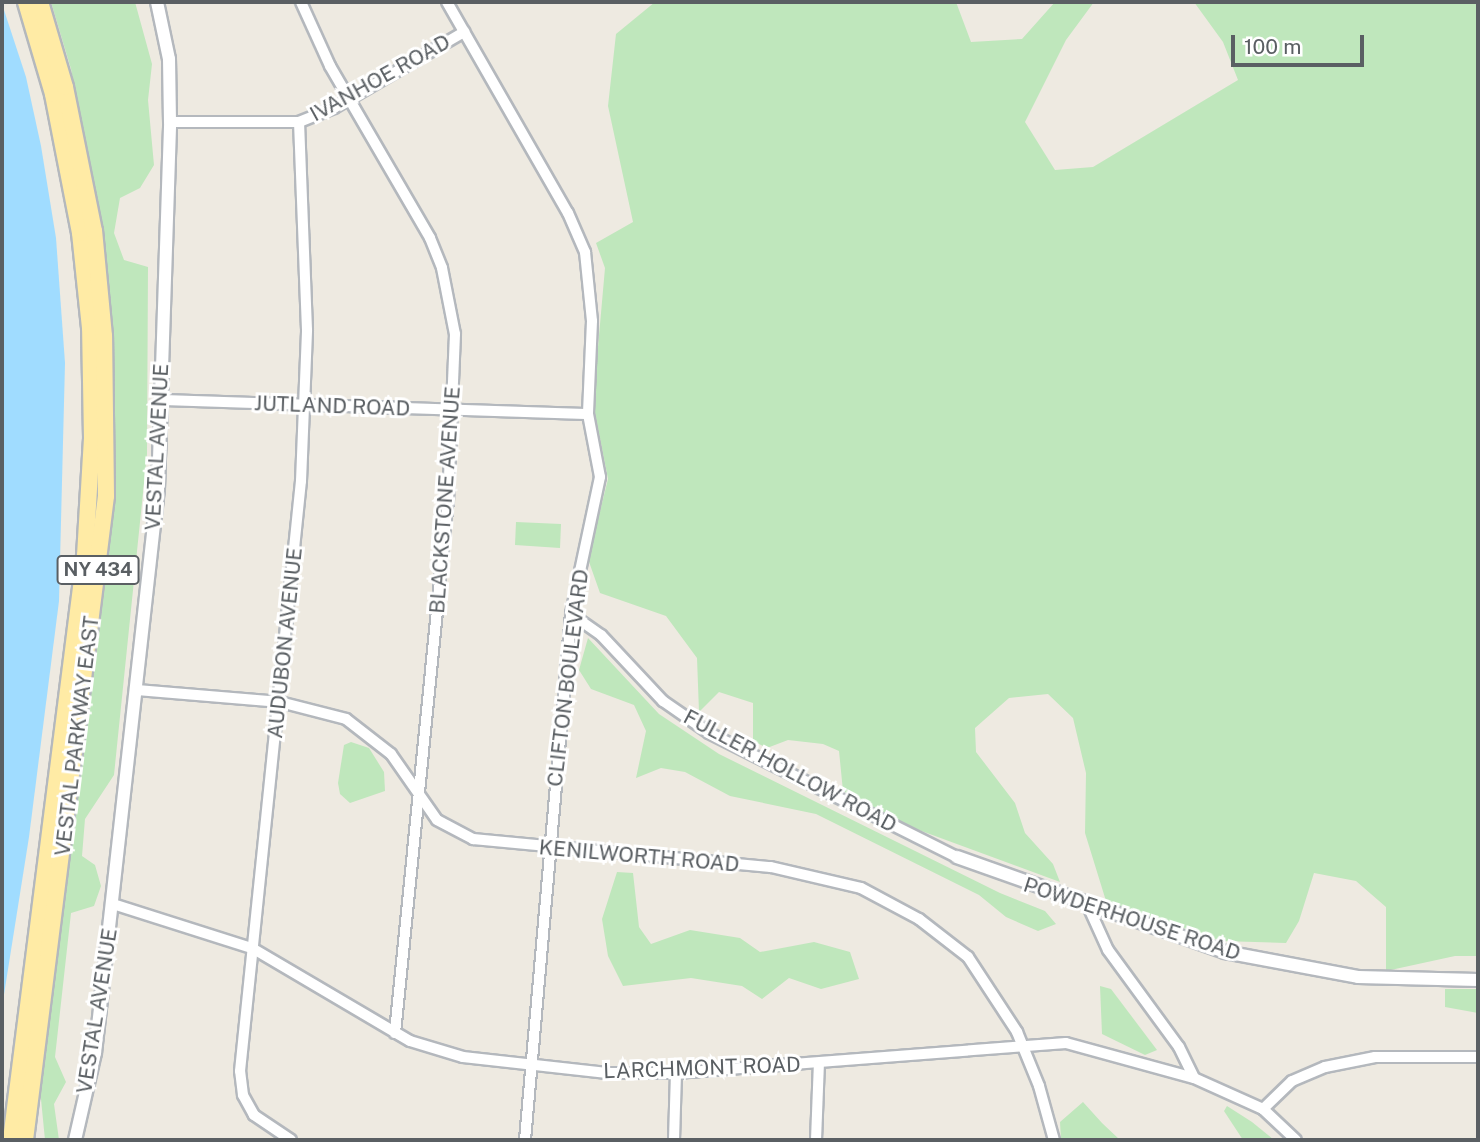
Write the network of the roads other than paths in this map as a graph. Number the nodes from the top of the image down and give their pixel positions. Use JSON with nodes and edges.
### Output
{"nodes":[{"id":1,"x":26,"y":2,"type":"edge"},
{"id":2,"x":40,"y":2,"type":"edge"},
{"id":3,"x":157,"y":2,"type":"edge"},
{"id":4,"x":302,"y":2,"type":"edge"},
{"id":5,"x":447,"y":2,"type":"edge"},
{"id":6,"x":464,"y":32,"type":"junction"},
{"id":7,"x":349,"y":99,"type":"junction"},
{"id":8,"x":170,"y":122,"type":"junction"},
{"id":9,"x":299,"y":122,"type":"junction"},
{"id":10,"x":161,"y":400,"type":"junction"},
{"id":11,"x":305,"y":405,"type":"junction"},
{"id":12,"x":451,"y":411,"type":"junction"},
{"id":13,"x":587,"y":414,"type":"junction"},
{"id":14,"x":571,"y":614,"type":"junction"},
{"id":15,"x":136,"y":690,"type":"junction"},
{"id":16,"x":280,"y":702,"type":"junction"},
{"id":17,"x":418,"y":796,"type":"junction"},
{"id":18,"x":550,"y":849,"type":"junction"},
{"id":19,"x":957,"y":857,"type":"joint"},
{"id":20,"x":113,"y":904,"type":"junction"},
{"id":21,"x":1088,"y":906,"type":"junction"},
{"id":22,"x":252,"y":948,"type":"junction"},
{"id":23,"x":1478,"y":980,"type":"edge"},
{"id":24,"x":395,"y":1033,"type":"junction"},
{"id":25,"x":1023,"y":1046,"type":"junction"},
{"id":26,"x":1478,"y":1057,"type":"edge"},
{"id":27,"x":819,"y":1063,"type":"junction"},
{"id":28,"x":529,"y":1066,"type":"junction"},
{"id":29,"x":676,"y":1073,"type":"junction"},
{"id":30,"x":1195,"y":1078,"type":"junction"},
{"id":31,"x":1263,"y":1109,"type":"junction"},
{"id":32,"x":11,"y":1140,"type":"edge"},
{"id":33,"x":25,"y":1140,"type":"edge"},
{"id":34,"x":75,"y":1140,"type":"edge"},
{"id":35,"x":291,"y":1140,"type":"edge"},
{"id":36,"x":525,"y":1140,"type":"edge"},
{"id":37,"x":674,"y":1140,"type":"edge"},
{"id":38,"x":816,"y":1140,"type":"edge"},
{"id":39,"x":1054,"y":1140,"type":"edge"},
{"id":40,"x":1296,"y":1140,"type":"edge"}],
"edges":[{"from":1,"to":32,"type":"main road","name":"VESTAL PARKWAY EAST","number":"NY 434"},
{"from":2,"to":33,"type":"main road","name":"VESTAL PARKWAY EAST","number":"NY 434"},
{"from":3,"to":8,"type":"street","name":"VESTAL AVENUE"},
{"from":4,"to":7,"type":"street","name":"BLACKSTONE AVENUE"},
{"from":5,"to":6,"type":"street","name":"CLIFTON BOULEVARD"},
{"from":6,"to":7,"type":"street","name":"IVANHOE ROAD"},
{"from":6,"to":13,"type":"street","name":"CLIFTON BOULEVARD"},
{"from":7,"to":9,"type":"street","name":"IVANHOE ROAD"},
{"from":7,"to":12,"type":"street","name":"BLACKSTONE AVENUE"},
{"from":8,"to":9,"type":"street","name":"IVANHOE ROAD"},
{"from":8,"to":10,"type":"street","name":"VESTAL AVENUE"},
{"from":9,"to":11,"type":"street","name":"AUDUBON AVENUE"},
{"from":10,"to":11,"type":"street","name":"JUTLAND ROAD"},
{"from":10,"to":15,"type":"street","name":"VESTAL AVENUE"},
{"from":11,"to":12,"type":"street","name":"JUTLAND ROAD"},
{"from":11,"to":16,"type":"street","name":"AUDUBON AVENUE"},
{"from":12,"to":13,"type":"street","name":"JUTLAND ROAD"},
{"from":12,"to":17,"type":"street","name":"BLACKSTONE AVENUE"},
{"from":13,"to":14,"type":"street","name":"CLIFTON BOULEVARD"},
{"from":14,"to":18,"type":"street","name":"CLIFTON BOULEVARD"},
{"from":14,"to":19,"type":"street","name":"FULLER HOLLOW ROAD"},
{"from":15,"to":16,"type":"street","name":"KENILWORTH ROAD"},
{"from":15,"to":20,"type":"street","name":"VESTAL AVENUE"},
{"from":16,"to":17,"type":"street","name":"KENILWORTH ROAD"},
{"from":16,"to":22,"type":"street","name":"AUDUBON AVENUE"},
{"from":17,"to":18,"type":"street","name":"KENILWORTH ROAD"},
{"from":17,"to":24,"type":"street","name":"BLACKSTONE AVENUE"},
{"from":18,"to":25,"type":"street","name":"KENILWORTH ROAD"},
{"from":18,"to":28,"type":"street","name":"CLIFTON BOULEVARD"},
{"from":19,"to":21,"type":"street","name":"POWDERHOUSE ROAD"},
{"from":20,"to":22,"type":"street","name":"LARCHMONT ROAD"},
{"from":20,"to":34,"type":"street","name":"VESTAL AVENUE"},
{"from":21,"to":23,"type":"street","name":"POWDERHOUSE ROAD"},
{"from":21,"to":30,"type":"street"},
{"from":22,"to":24,"type":"street","name":"LARCHMONT ROAD"},
{"from":22,"to":35,"type":"street","name":"AUDUBON AVENUE"},
{"from":24,"to":28,"type":"street","name":"LARCHMONT ROAD"},
{"from":25,"to":27,"type":"street","name":"LARCHMONT ROAD"},
{"from":25,"to":30,"type":"street","name":"LARCHMONT ROAD"},
{"from":25,"to":39,"type":"street","name":"KENILWORTH ROAD"},
{"from":26,"to":31,"type":"street"},
{"from":27,"to":29,"type":"street","name":"LARCHMONT ROAD"},
{"from":27,"to":38,"type":"street"},
{"from":28,"to":29,"type":"street","name":"LARCHMONT ROAD"},
{"from":28,"to":36,"type":"street","name":"CLIFTON BOULEVARD"},
{"from":29,"to":37,"type":"street"},
{"from":30,"to":31,"type":"street","name":"LARCHMONT ROAD"},
{"from":31,"to":40,"type":"street","name":"LARCHMONT ROAD"}]}
